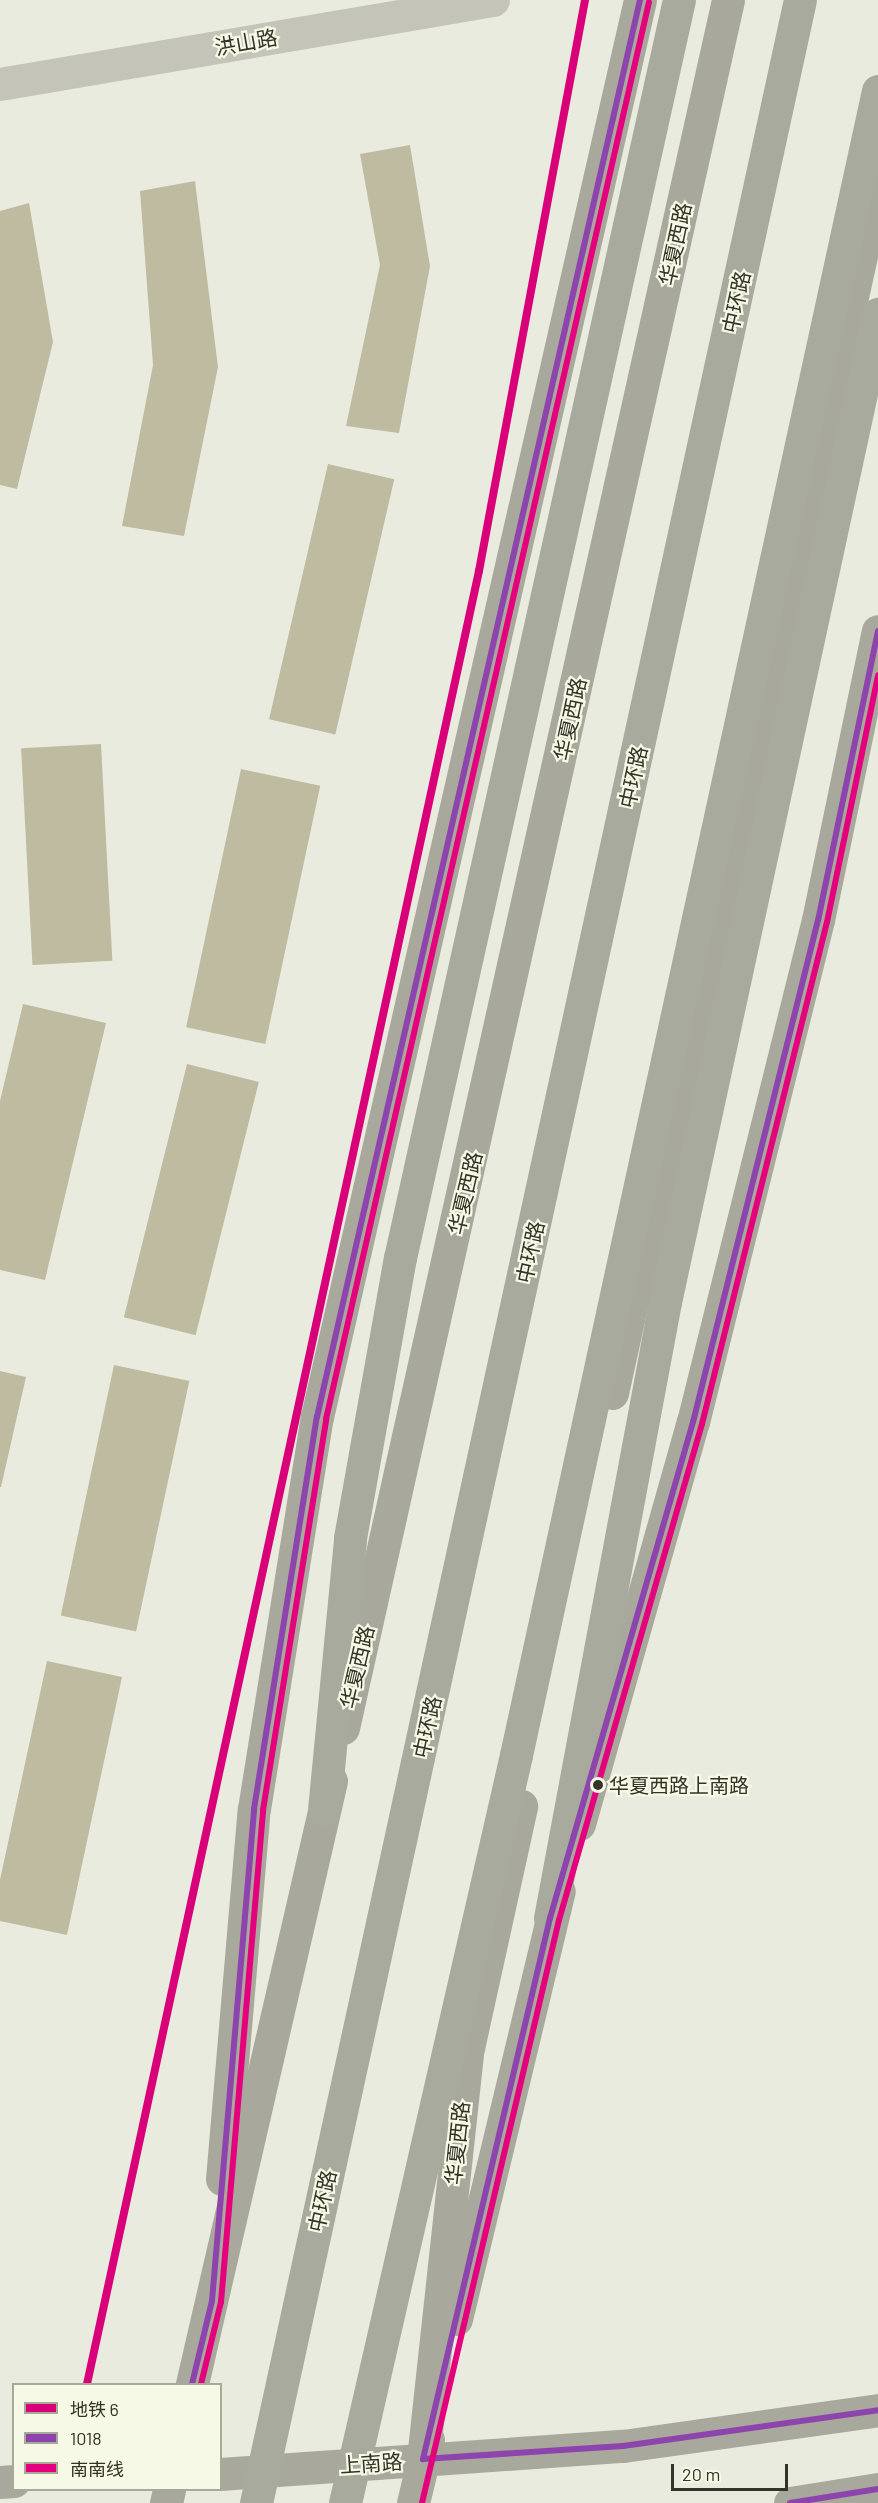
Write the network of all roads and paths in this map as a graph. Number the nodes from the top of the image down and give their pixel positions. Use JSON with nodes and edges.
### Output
{"nodes":[{"id":1,"x":493,"y":0,"type":"edge"},
{"id":2,"x":640,"y":0,"type":"edge"},
{"id":3,"x":680,"y":0,"type":"edge"},
{"id":4,"x":728,"y":0,"type":"edge"},
{"id":5,"x":800,"y":0,"type":"edge"},
{"id":6,"x":0,"y":84,"type":"edge"},
{"id":7,"x":878,"y":91,"type":"edge"},
{"id":8,"x":878,"y":178,"type":"edge"},
{"id":9,"x":878,"y":314,"type":"edge"},
{"id":10,"x":878,"y":631,"type":"edge"},
{"id":11,"x":324,"y":1810,"type":"junction"},
{"id":12,"x":550,"y":1918,"type":"junction"},
{"id":13,"x":212,"y":2301,"type":"junction"},
{"id":14,"x":192,"y":2383,"type":"edge"},
{"id":15,"x":878,"y":2410,"type":"edge"},
{"id":16,"x":423,"y":2459,"type":"junction"},
{"id":17,"x":222,"y":2474,"type":"edge"},
{"id":18,"x":878,"y":2489,"type":"edge"},
{"id":19,"x":256,"y":2503,"type":"edge"},
{"id":20,"x":345,"y":2503,"type":"edge"},
{"id":21,"x":412,"y":2503,"type":"edge"},
{"id":22,"x":790,"y":2503,"type":"edge"}],
"edges":[{"from":1,"to":6,"type":"street","name":"洪山路"},
{"from":2,"to":13,"type":"main road"},
{"from":3,"to":11,"type":"highway"},
{"from":4,"to":11,"type":"main road","name":"华夏西路"},
{"from":5,"to":19,"type":"highway","name":"中环路"},
{"from":7,"to":20,"type":"highway"},
{"from":8,"to":16,"type":"main road","name":"华夏西路"},
{"from":9,"to":12,"type":"highway"},
{"from":10,"to":12,"type":"main road","name":"华夏西路"},
{"from":11,"to":13,"type":"main road","name":"华夏西路"},
{"from":12,"to":16,"type":"main road","name":"华夏西路"},
{"from":13,"to":14,"type":"main road","name":"华夏西路"},
{"from":15,"to":16,"type":"main road","name":"上南路"},
{"from":16,"to":17,"type":"main road","name":"上南路"},
{"from":16,"to":21,"type":"main road","name":"华夏西路"},
{"from":18,"to":22,"type":"main road"}]}
